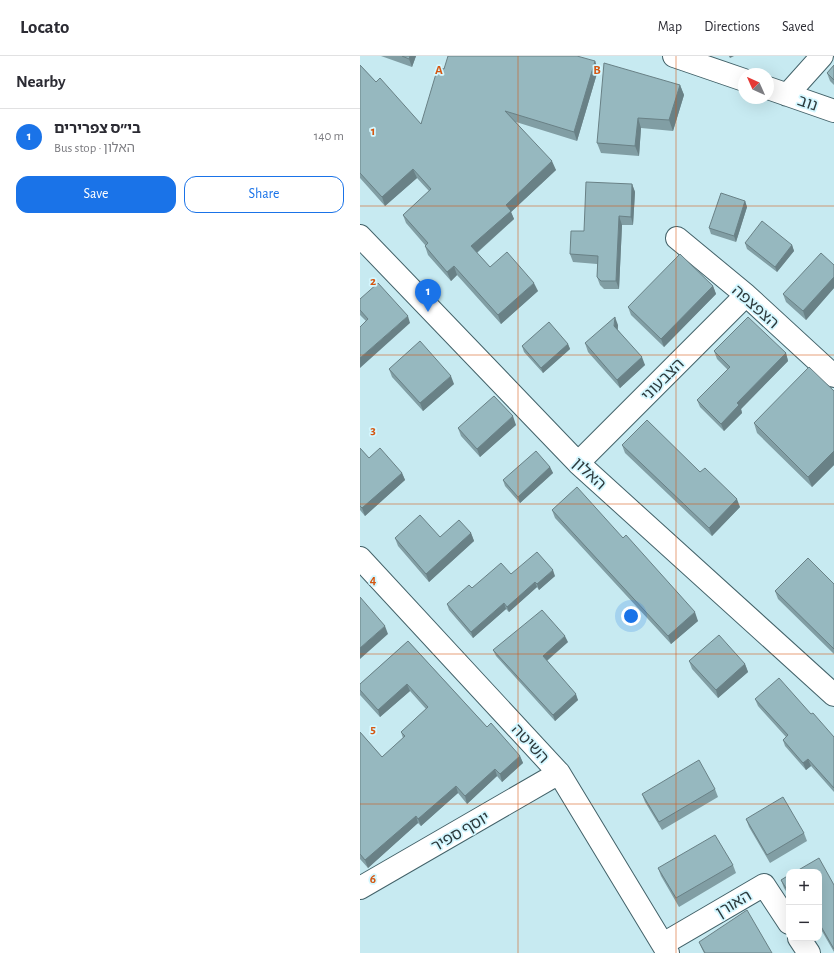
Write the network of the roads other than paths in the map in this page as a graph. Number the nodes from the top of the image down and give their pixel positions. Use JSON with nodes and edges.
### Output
{"nodes":[{"id":1,"x":674,"y":56,"type":"edge"},
{"id":2,"x":822,"y":56,"type":"edge"},
{"id":3,"x":738,"y":78,"type":"edge"},
{"id":4,"x":777,"y":91,"type":"edge"},
{"id":5,"x":834,"y":111,"type":"edge"},
{"id":6,"x":360,"y":236,"type":"edge"},
{"id":7,"x":677,"y":238,"type":"dead end"},
{"id":8,"x":746,"y":296,"type":"junction"},
{"id":9,"x":834,"y":376,"type":"edge"},
{"id":10,"x":578,"y":463,"type":"junction"},
{"id":11,"x":360,"y":558,"type":"edge"},
{"id":12,"x":834,"y":696,"type":"edge"},
{"id":13,"x":559,"y":773,"type":"junction"},
{"id":14,"x":360,"y":888,"type":"edge"},
{"id":15,"x":786,"y":918,"type":"edge"},
{"id":16,"x":801,"y":941,"type":"edge"},
{"id":17,"x":666,"y":949,"type":"edge"},
{"id":18,"x":809,"y":953,"type":"edge"}],
"edges":[{"from":1,"to":3,"type":"street"},
{"from":2,"to":4,"type":"street","name":"נוב"},
{"from":4,"to":5,"type":"street","name":"נוב"},
{"from":6,"to":10,"type":"street","name":"האלון"},
{"from":7,"to":8,"type":"street","name":"הצפצפה"},
{"from":8,"to":9,"type":"street","name":"הצפצפה"},
{"from":8,"to":10,"type":"street","name":"הצבעוני"},
{"from":10,"to":12,"type":"street","name":"האלון"},
{"from":11,"to":13,"type":"street","name":"השיטה"},
{"from":13,"to":14,"type":"street","name":"יוסף ספיר"},
{"from":13,"to":17,"type":"street","name":"השיטה"},
{"from":15,"to":17,"type":"street","name":"האורן"},
{"from":16,"to":18,"type":"street"}]}
